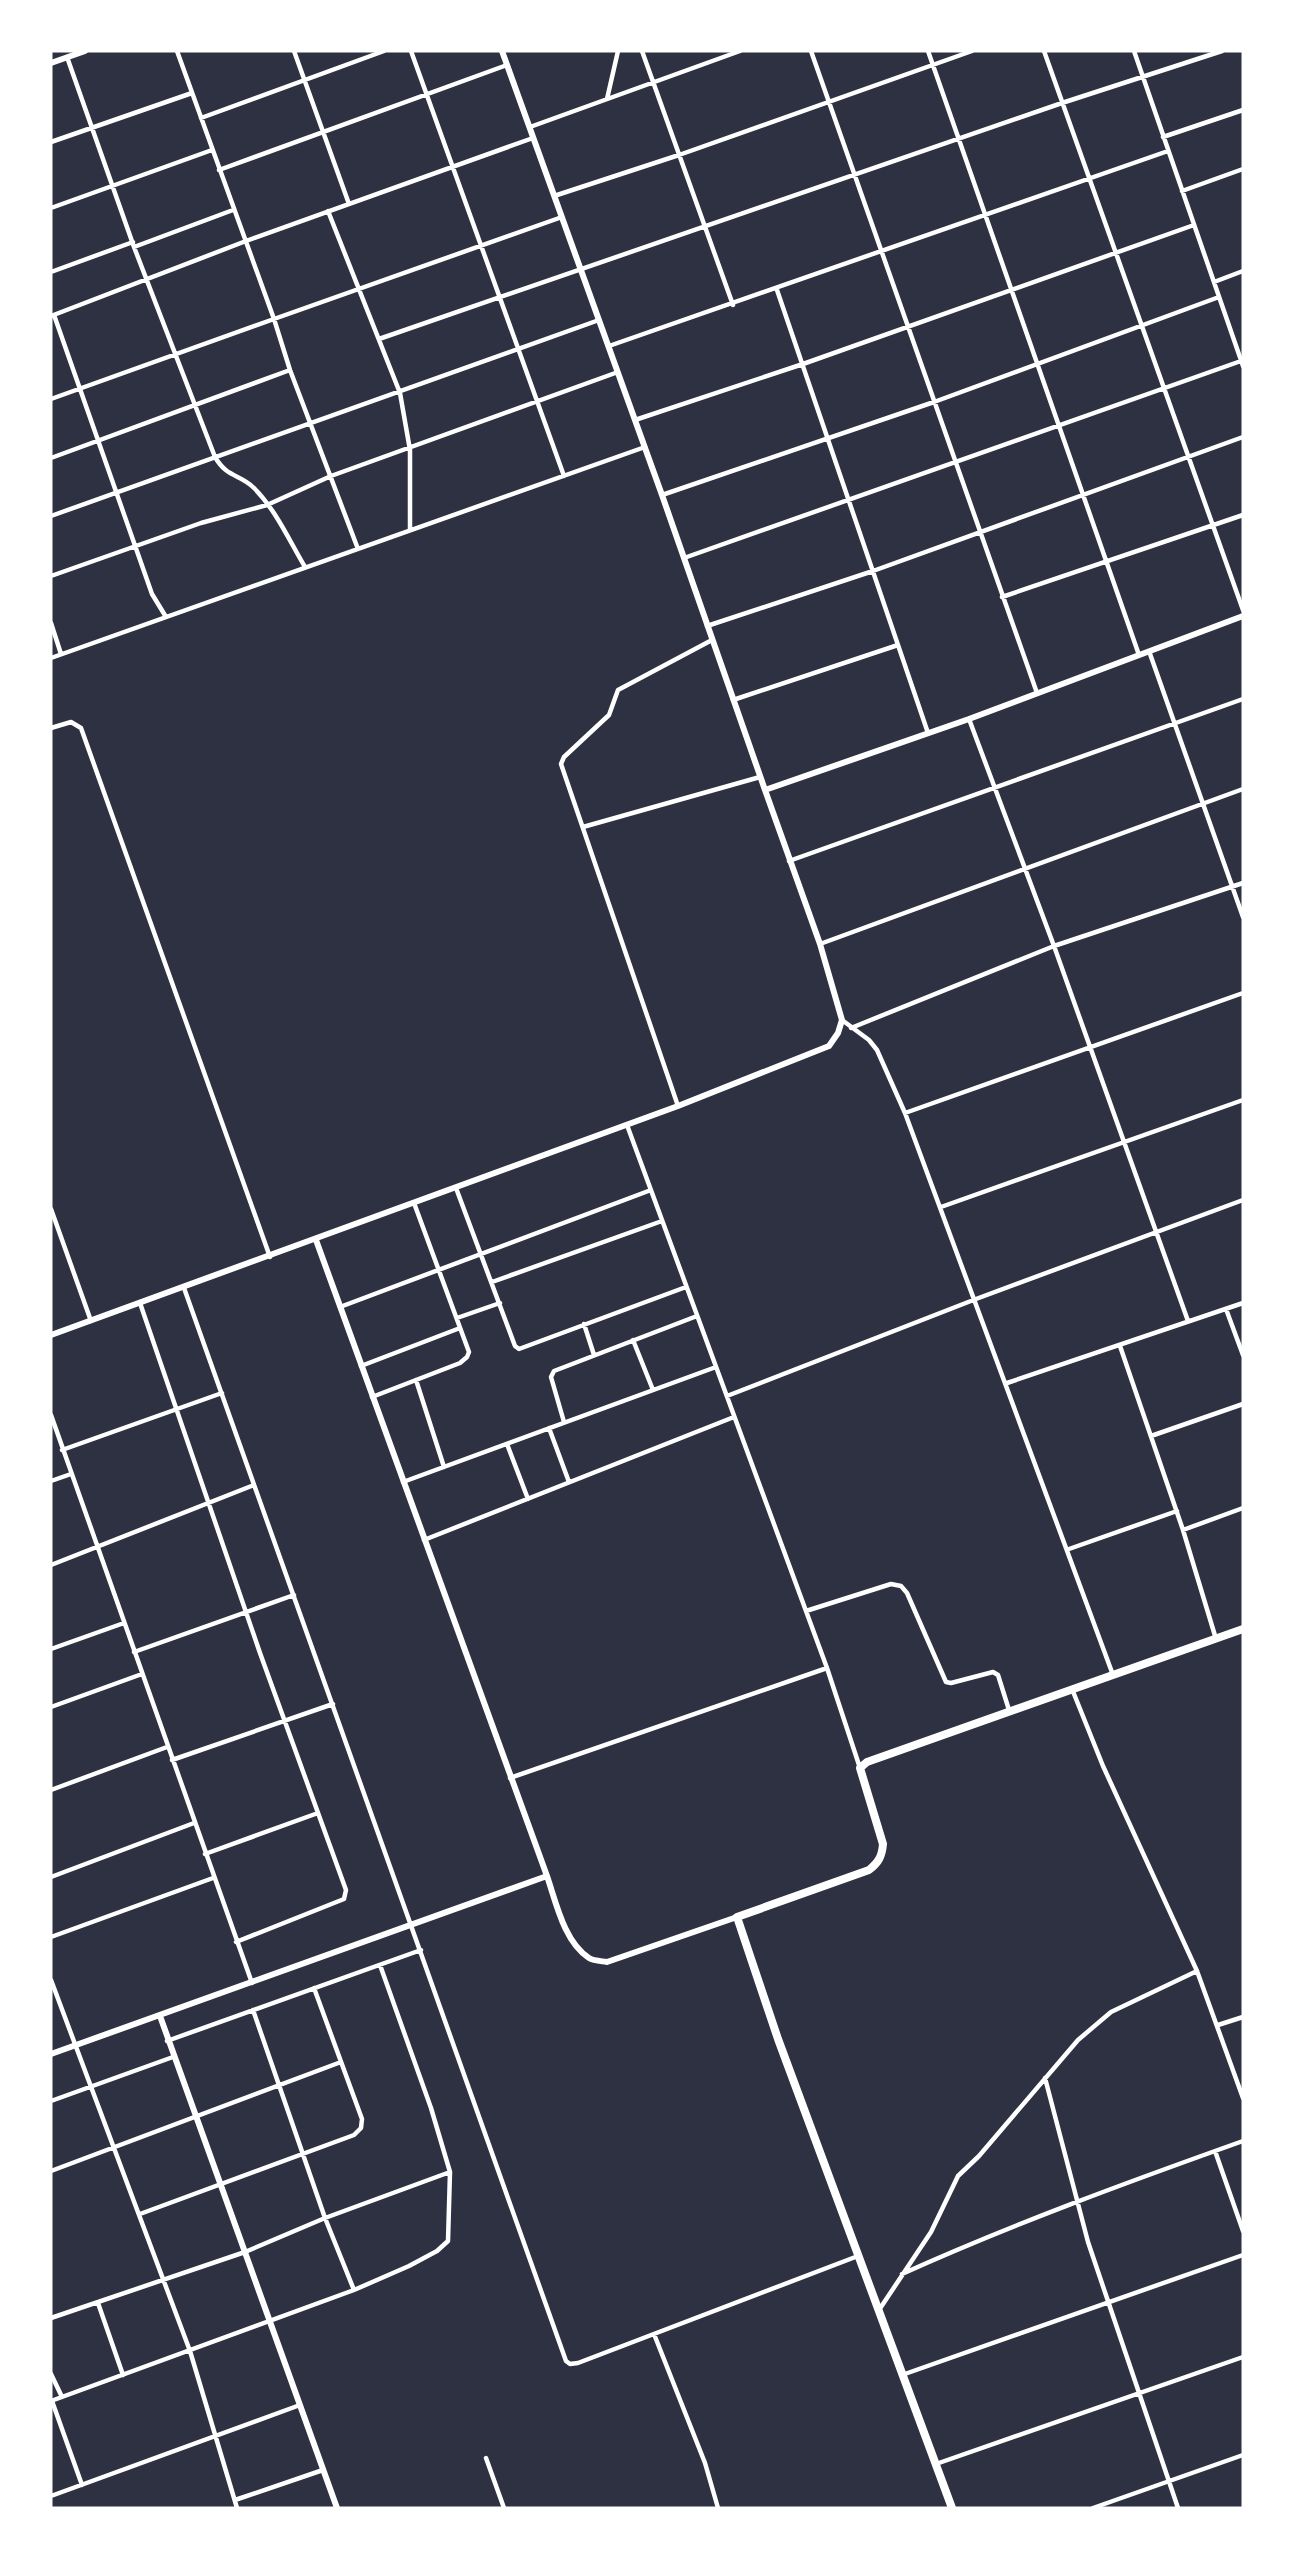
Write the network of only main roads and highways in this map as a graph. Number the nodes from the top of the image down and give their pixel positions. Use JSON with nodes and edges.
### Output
{"nodes":[{"id":1,"x":1243,"y":1629,"type":"edge"},
{"id":2,"x":952,"y":2508,"type":"edge"}],
"edges":[{"from":1,"to":2,"type":"highway"}]}
